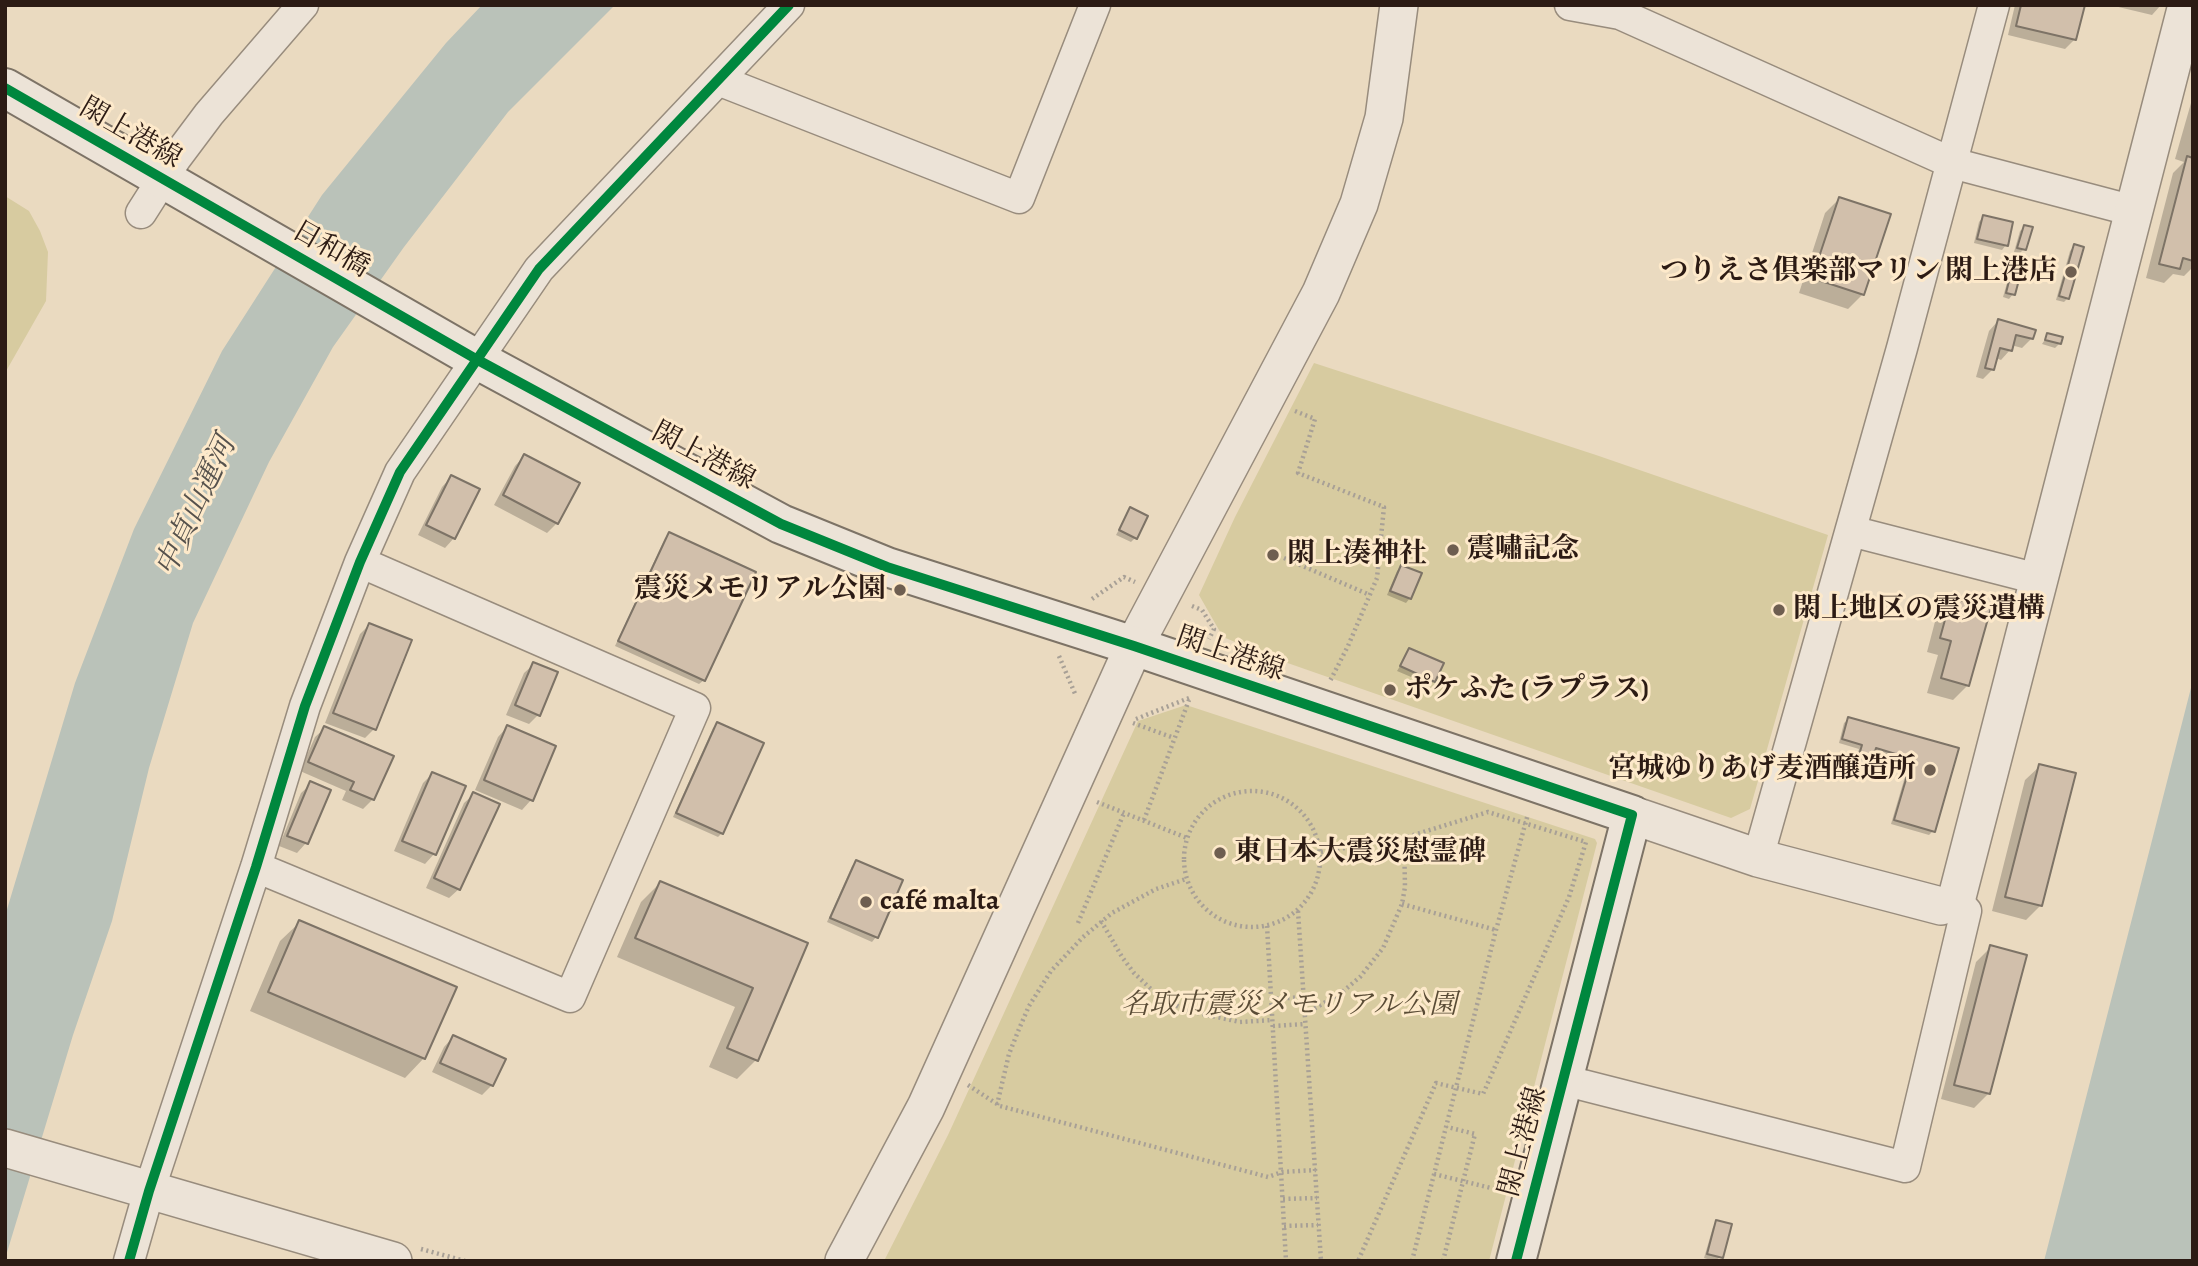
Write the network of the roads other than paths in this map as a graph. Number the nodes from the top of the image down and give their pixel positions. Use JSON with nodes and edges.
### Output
{"nodes":[{"id":1,"x":303,"y":5,"type":"edge"},
{"id":2,"x":789,"y":5,"type":"edge"},
{"id":3,"x":1095,"y":5,"type":"edge"},
{"id":4,"x":1399,"y":5,"type":"edge"},
{"id":5,"x":1570,"y":5,"type":"edge"},
{"id":6,"x":1994,"y":5,"type":"edge"},
{"id":7,"x":2187,"y":5,"type":"edge"},
{"id":8,"x":718,"y":80,"type":"junction"},
{"id":9,"x":5,"y":88,"type":"edge"},
{"id":10,"x":1952,"y":163,"type":"junction"},
{"id":11,"x":163,"y":180,"type":"junction"},
{"id":12,"x":2134,"y":211,"type":"junction"},
{"id":13,"x":141,"y":213,"type":"dead end"},
{"id":14,"x":231,"y":220,"type":"joint"},
{"id":15,"x":407,"y":320,"type":"joint"},
{"id":16,"x":476,"y":359,"type":"junction"},
{"id":17,"x":1851,"y":531,"type":"junction"},
{"id":18,"x":360,"y":562,"type":"junction"},
{"id":19,"x":2038,"y":579,"type":"junction"},
{"id":20,"x":1134,"y":646,"type":"junction"},
{"id":21,"x":1632,"y":815,"type":"junction"},
{"id":22,"x":1758,"y":859,"type":"junction"},
{"id":23,"x":256,"y":867,"type":"junction"},
{"id":24,"x":1956,"y":901,"type":"junction"},
{"id":25,"x":1563,"y":1080,"type":"junction"},
{"id":26,"x":5,"y":1148,"type":"edge"},
{"id":27,"x":149,"y":1191,"type":"junction"},
{"id":28,"x":129,"y":1261,"type":"edge"},
{"id":29,"x":393,"y":1261,"type":"edge"},
{"id":30,"x":844,"y":1261,"type":"edge"},
{"id":31,"x":1516,"y":1261,"type":"edge"}],
"edges":[{"from":1,"to":11,"type":"street"},
{"from":2,"to":8,"type":"street"},
{"from":3,"to":8,"type":"street"},
{"from":4,"to":20,"type":"street"},
{"from":5,"to":10,"type":"street"},
{"from":6,"to":10,"type":"street"},
{"from":7,"to":12,"type":"street"},
{"from":8,"to":16,"type":"street"},
{"from":9,"to":11,"type":"main road","name":"閖上港線"},
{"from":10,"to":12,"type":"street"},
{"from":10,"to":17,"type":"street"},
{"from":11,"to":13,"type":"street"},
{"from":11,"to":14,"type":"main road","name":"閖上港線"},
{"from":12,"to":19,"type":"street"},
{"from":14,"to":15,"type":"main road","name":"日和橋"},
{"from":15,"to":16,"type":"main road","name":"閖上港線"},
{"from":16,"to":18,"type":"street"},
{"from":16,"to":20,"type":"main road","name":"閖上港線"},
{"from":17,"to":19,"type":"street"},
{"from":17,"to":22,"type":"street"},
{"from":18,"to":23,"type":"street"},
{"from":18,"to":23,"type":"street"},
{"from":19,"to":24,"type":"street"},
{"from":20,"to":21,"type":"main road","name":"閖上港線"},
{"from":20,"to":30,"type":"street"},
{"from":21,"to":22,"type":"street"},
{"from":21,"to":25,"type":"main road","name":"閖上港線"},
{"from":22,"to":24,"type":"street"},
{"from":23,"to":27,"type":"street"},
{"from":24,"to":25,"type":"street"},
{"from":25,"to":31,"type":"main road","name":"閖上港線"},
{"from":26,"to":27,"type":"street"},
{"from":27,"to":28,"type":"street"},
{"from":27,"to":29,"type":"street"}]}
